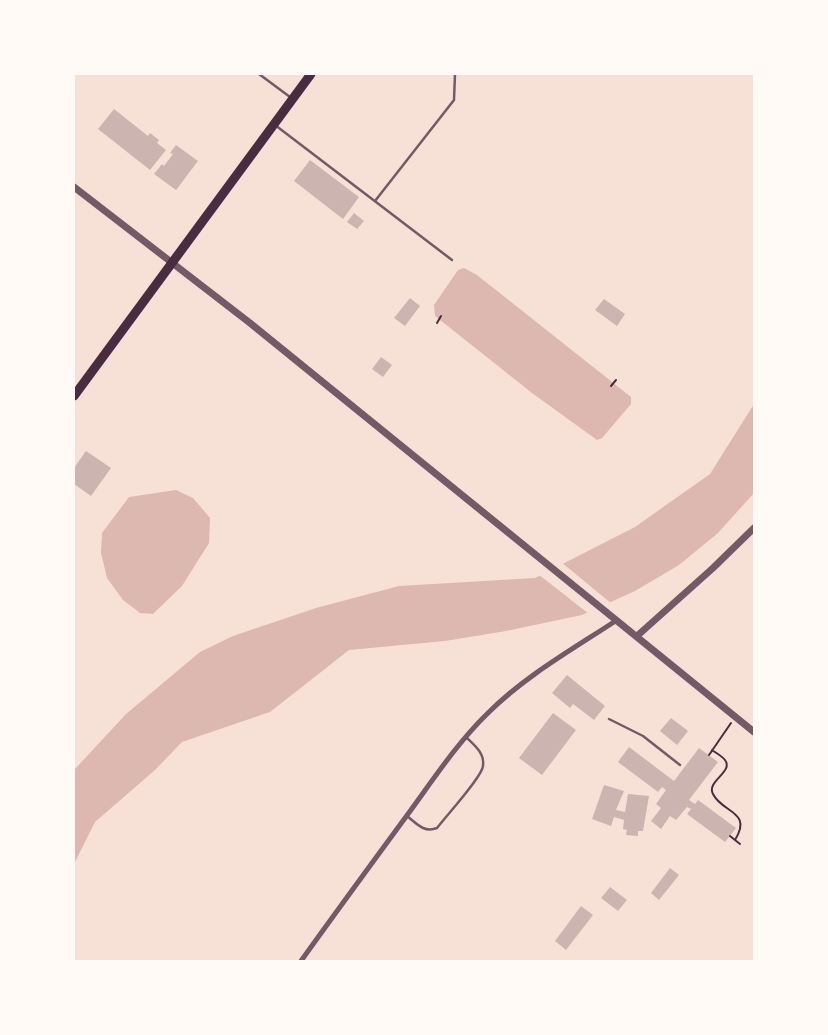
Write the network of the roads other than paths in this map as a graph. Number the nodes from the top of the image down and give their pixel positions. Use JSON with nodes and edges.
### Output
{"nodes":[{"id":1,"x":259,"y":74,"type":"edge"},
{"id":2,"x":311,"y":74,"type":"edge"},
{"id":3,"x":455,"y":74,"type":"edge"},
{"id":4,"x":292,"y":99,"type":"junction"},
{"id":5,"x":274,"y":124,"type":"junction"},
{"id":6,"x":74,"y":187,"type":"edge"},
{"id":7,"x":375,"y":201,"type":"junction"},
{"id":8,"x":452,"y":260,"type":"dead end"},
{"id":9,"x":172,"y":264,"type":"junction"},
{"id":10,"x":74,"y":396,"type":"edge"},
{"id":11,"x":754,"y":528,"type":"edge"},
{"id":12,"x":617,"y":620,"type":"junction"},
{"id":13,"x":637,"y":636,"type":"junction"},
{"id":14,"x":609,"y":719,"type":"dead end"},
{"id":15,"x":754,"y":732,"type":"edge"},
{"id":16,"x":466,"y":738,"type":"junction"},
{"id":17,"x":680,"y":765,"type":"dead end"},
{"id":18,"x":406,"y":816,"type":"junction"},
{"id":19,"x":301,"y":961,"type":"edge"}],
"edges":[{"from":1,"to":4,"type":"lane"},
{"from":2,"to":4,"type":"main road"},
{"from":3,"to":7,"type":"lane"},
{"from":4,"to":5,"type":"main road"},
{"from":5,"to":7,"type":"lane"},
{"from":5,"to":9,"type":"main road"},
{"from":6,"to":9,"type":"street"},
{"from":7,"to":8,"type":"lane"},
{"from":9,"to":10,"type":"main road"},
{"from":9,"to":12,"type":"street"},
{"from":11,"to":13,"type":"street"},
{"from":12,"to":13,"type":"street"},
{"from":12,"to":16,"type":"street"},
{"from":13,"to":15,"type":"street"},
{"from":14,"to":17,"type":"lane"},
{"from":16,"to":18,"type":"street"},
{"from":16,"to":18,"type":"lane"},
{"from":18,"to":19,"type":"street"}]}
